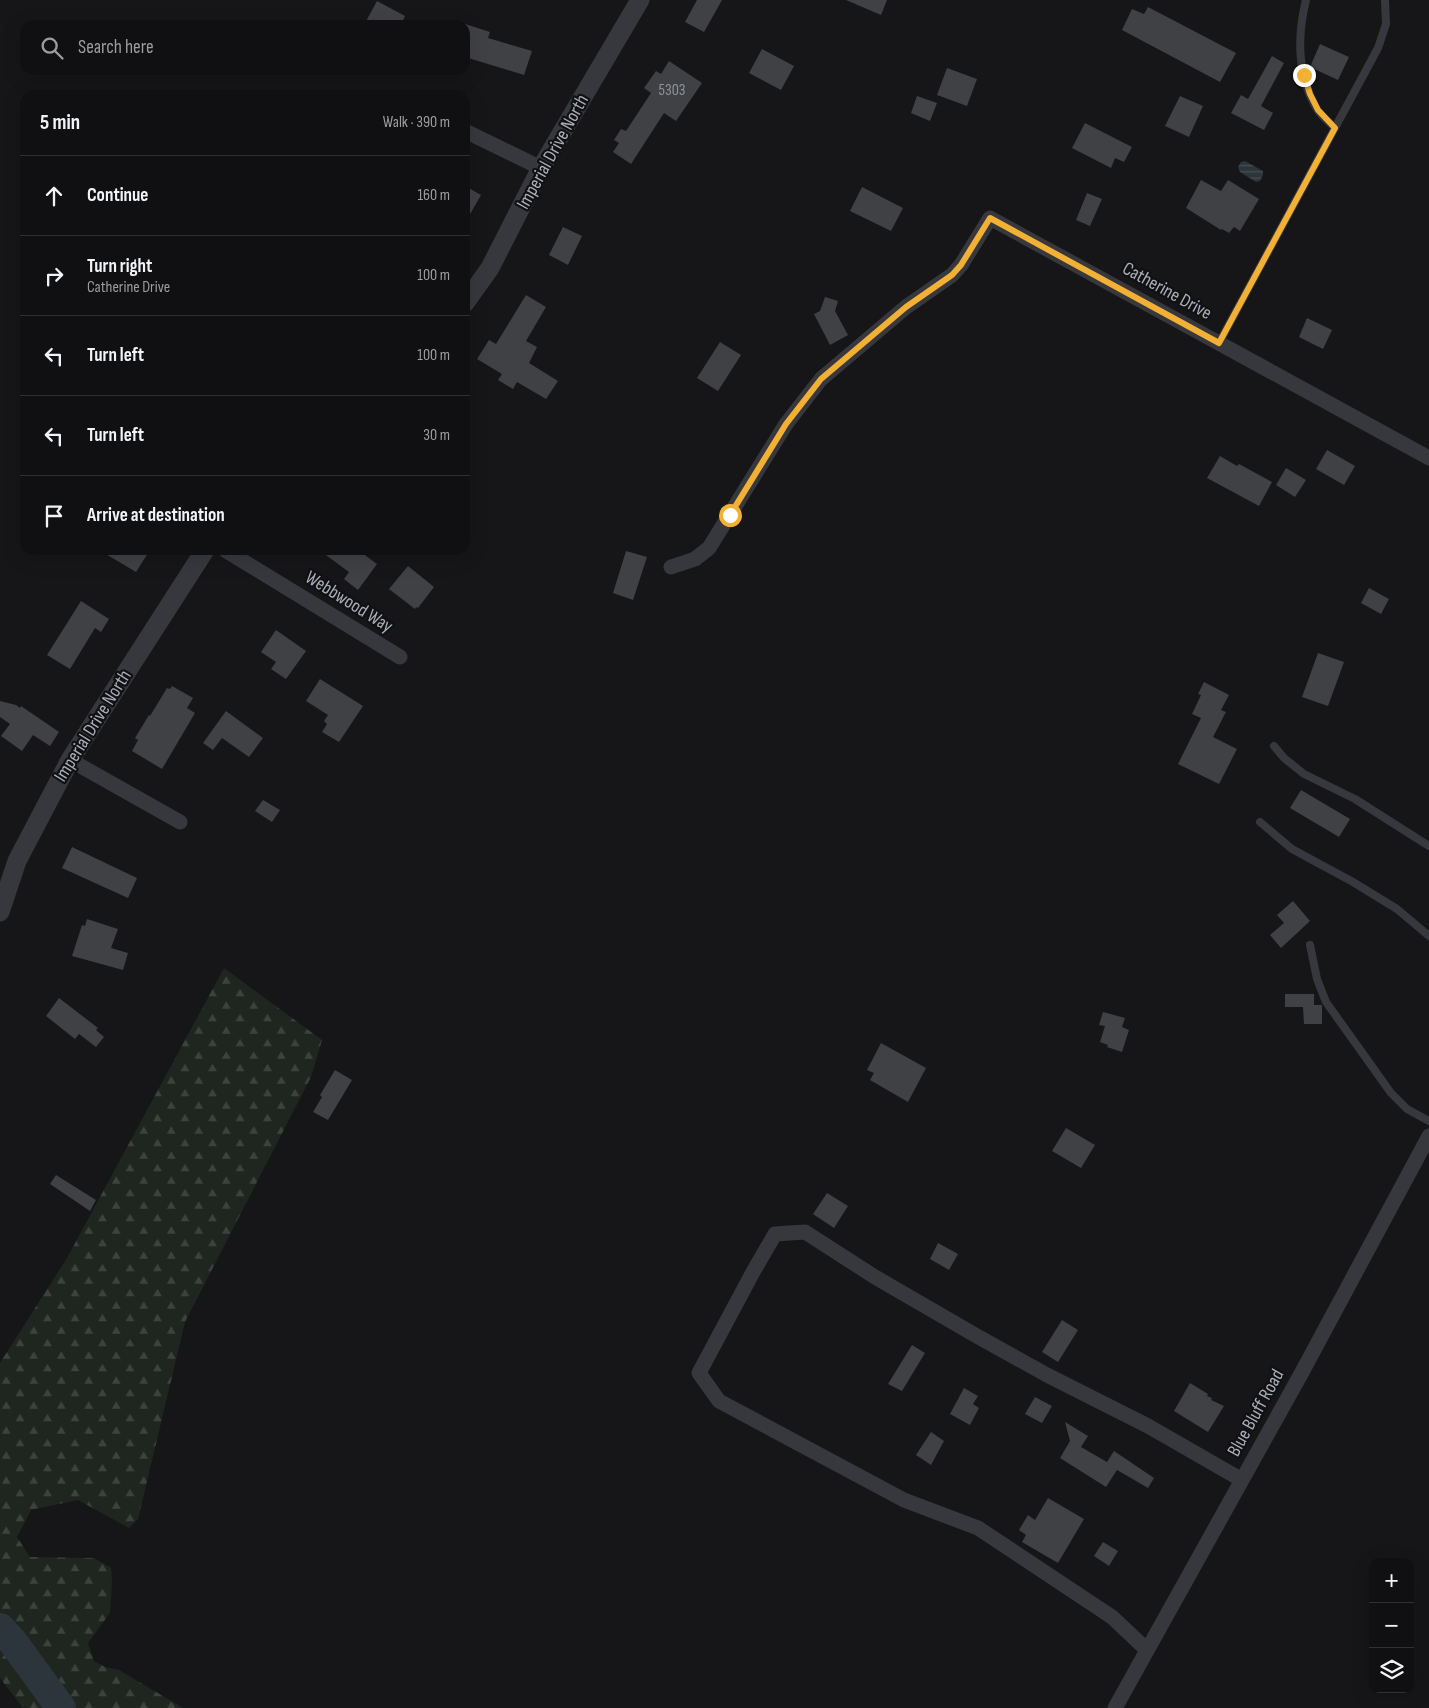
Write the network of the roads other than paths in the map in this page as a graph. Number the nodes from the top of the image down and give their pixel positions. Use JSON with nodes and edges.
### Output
{"nodes":[{"id":1,"x":640,"y":0,"type":"edge"},
{"id":2,"x":1306,"y":0,"type":"edge"},
{"id":3,"x":1385,"y":0,"type":"edge"},
{"id":4,"x":1335,"y":128,"type":"junction"},
{"id":5,"x":470,"y":133,"type":"edge"},
{"id":6,"x":541,"y":168,"type":"junction"},
{"id":7,"x":470,"y":296,"type":"edge"},
{"id":8,"x":1219,"y":343,"type":"junction"},
{"id":9,"x":1429,"y":458,"type":"edge"},
{"id":10,"x":201,"y":555,"type":"edge"},
{"id":11,"x":233,"y":555,"type":"edge"},
{"id":12,"x":671,"y":567,"type":"dead end"},
{"id":13,"x":400,"y":658,"type":"dead end"},
{"id":14,"x":1274,"y":746,"type":"dead end"},
{"id":15,"x":70,"y":760,"type":"junction"},
{"id":16,"x":180,"y":822,"type":"dead end"},
{"id":17,"x":1260,"y":822,"type":"dead end"},
{"id":18,"x":1429,"y":846,"type":"edge"},
{"id":19,"x":0,"y":912,"type":"edge"},
{"id":20,"x":1429,"y":936,"type":"edge"},
{"id":21,"x":1310,"y":946,"type":"dead end"},
{"id":22,"x":1429,"y":1121,"type":"edge"},
{"id":23,"x":1429,"y":1136,"type":"edge"},
{"id":24,"x":1242,"y":1480,"type":"junction"},
{"id":25,"x":1147,"y":1650,"type":"junction"},
{"id":26,"x":1115,"y":1708,"type":"edge"}],
"edges":[{"from":1,"to":6,"type":"street","name":"Imperial Drive North"},
{"from":2,"to":4,"type":"lane"},
{"from":3,"to":4,"type":"lane"},
{"from":4,"to":8,"type":"lane"},
{"from":5,"to":6,"type":"street"},
{"from":6,"to":7,"type":"street","name":"Imperial Drive North"},
{"from":8,"to":9,"type":"street","name":"Catherine Drive"},
{"from":8,"to":12,"type":"street","name":"Catherine Drive"},
{"from":10,"to":15,"type":"street","name":"Imperial Drive North"},
{"from":11,"to":13,"type":"street","name":"Webbwood Way"},
{"from":14,"to":18,"type":"lane"},
{"from":15,"to":16,"type":"street"},
{"from":15,"to":19,"type":"street","name":"Imperial Drive North"},
{"from":17,"to":20,"type":"lane"},
{"from":21,"to":22,"type":"lane"},
{"from":23,"to":24,"type":"street","name":"Blue Bluff Road"},
{"from":24,"to":25,"type":"street","name":"Blue Bluff Road"},
{"from":24,"to":25,"type":"street"},
{"from":25,"to":26,"type":"street","name":"Blue Bluff Road"}]}
